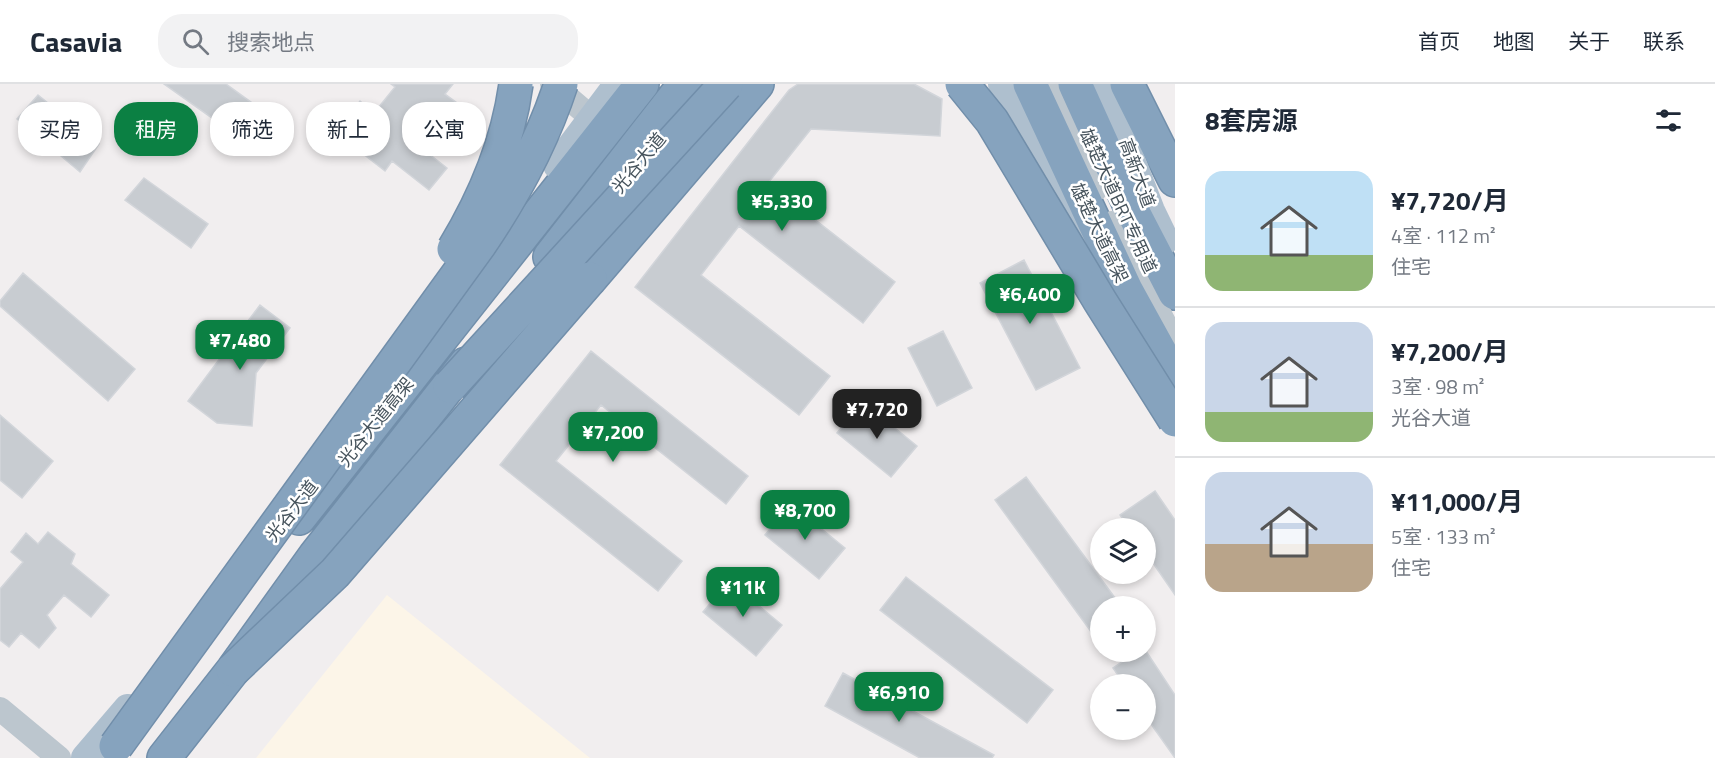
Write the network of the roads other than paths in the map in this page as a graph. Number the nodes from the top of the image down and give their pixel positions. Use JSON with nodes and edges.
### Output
{"nodes":[{"id":1,"x":516,"y":84,"type":"edge"},
{"id":2,"x":552,"y":84,"type":"edge"},
{"id":3,"x":561,"y":84,"type":"edge"},
{"id":4,"x":619,"y":84,"type":"edge"},
{"id":5,"x":642,"y":84,"type":"edge"},
{"id":6,"x":685,"y":84,"type":"edge"},
{"id":7,"x":704,"y":84,"type":"edge"},
{"id":8,"x":726,"y":84,"type":"edge"},
{"id":9,"x":757,"y":84,"type":"edge"},
{"id":10,"x":962,"y":84,"type":"edge"},
{"id":11,"x":1003,"y":84,"type":"edge"},
{"id":12,"x":1030,"y":84,"type":"edge"},
{"id":13,"x":1050,"y":84,"type":"edge"},
{"id":14,"x":1063,"y":84,"type":"edge"},
{"id":15,"x":1075,"y":84,"type":"edge"},
{"id":16,"x":1101,"y":84,"type":"edge"},
{"id":17,"x":1127,"y":84,"type":"edge"},
{"id":18,"x":592,"y":119,"type":"junction"},
{"id":19,"x":1175,"y":180,"type":"edge"},
{"id":20,"x":1175,"y":261,"type":"edge"},
{"id":21,"x":537,"y":291,"type":"junction"},
{"id":22,"x":1175,"y":293,"type":"edge"},
{"id":23,"x":1175,"y":316,"type":"edge"},
{"id":24,"x":1175,"y":343,"type":"edge"},
{"id":25,"x":1175,"y":379,"type":"edge"},
{"id":26,"x":450,"y":386,"type":"junction"},
{"id":27,"x":1175,"y":396,"type":"edge"},
{"id":28,"x":1175,"y":420,"type":"edge"},
{"id":29,"x":232,"y":670,"type":"junction"},
{"id":30,"x":0,"y":709,"type":"edge"},
{"id":31,"x":111,"y":752,"type":"edge"},
{"id":32,"x":59,"y":758,"type":"edge"},
{"id":33,"x":86,"y":758,"type":"edge"},
{"id":34,"x":164,"y":758,"type":"edge"},
{"id":35,"x":182,"y":758,"type":"edge"}],
"edges":[{"from":1,"to":31,"type":"highway","bridge":true},
{"from":2,"to":18,"type":"street"},
{"from":3,"to":31,"type":"highway","bridge":true},
{"from":4,"to":18,"type":"main road","name":"光谷大道"},
{"from":5,"to":31,"type":"highway","name":"光谷大道高架","bridge":true},
{"from":6,"to":26,"type":"highway","name":"光谷大道高架","bridge":true},
{"from":7,"to":21,"type":"main road","name":"光谷大道"},
{"from":8,"to":21,"type":"highway","bridge":true},
{"from":9,"to":29,"type":"highway","bridge":true},
{"from":10,"to":28,"type":"highway","bridge":true},
{"from":11,"to":27,"type":"main road"},
{"from":12,"to":25,"type":"highway","name":"雄楚大道高架"},
{"from":13,"to":24,"type":"street","name":"雄楚大道BRT专用道"},
{"from":14,"to":23,"type":"street","name":"雄楚大道BRT专用道"},
{"from":15,"to":22,"type":"highway"},
{"from":16,"to":20,"type":"main road","name":"高新大道"},
{"from":17,"to":19,"type":"highway"},
{"from":18,"to":33,"type":"main road","name":"光谷大道"},
{"from":21,"to":26,"type":"highway","bridge":true},
{"from":21,"to":35,"type":"main road","name":"光谷大道"},
{"from":26,"to":29,"type":"highway","name":"光谷大道高架","bridge":true},
{"from":29,"to":34,"type":"highway","name":"光谷大道高架"},
{"from":30,"to":32,"type":"street"}]}
